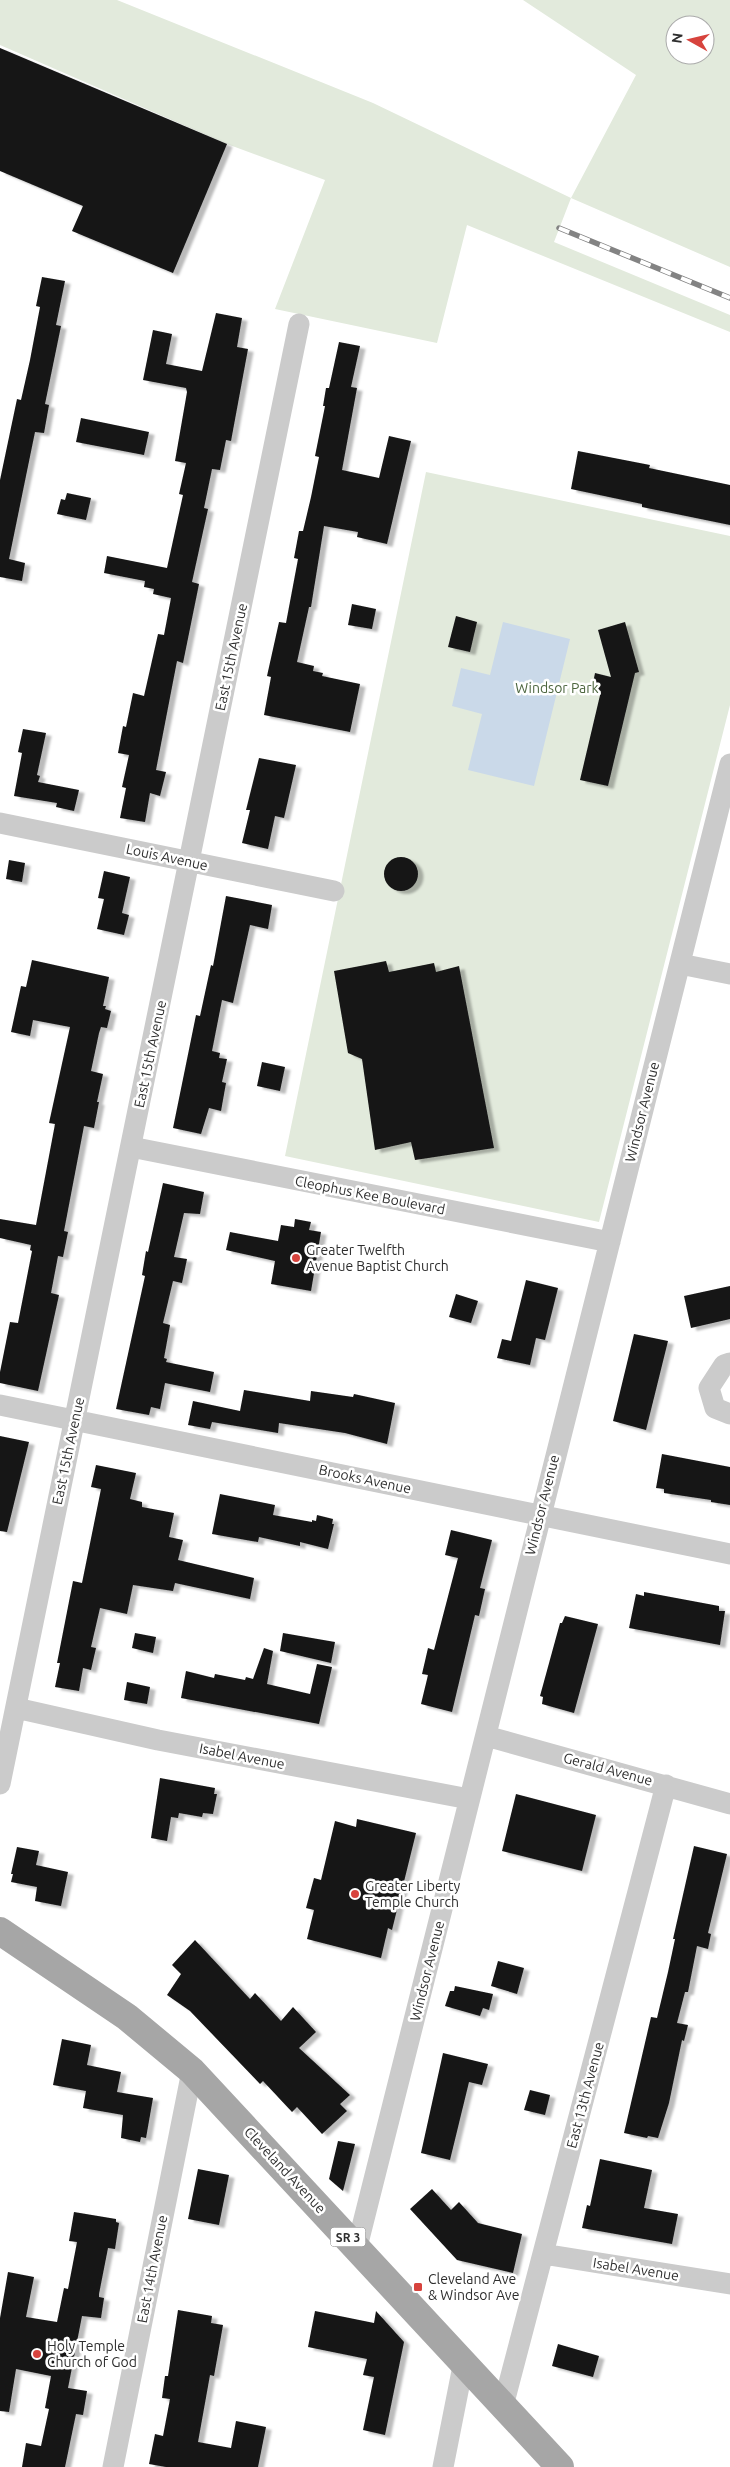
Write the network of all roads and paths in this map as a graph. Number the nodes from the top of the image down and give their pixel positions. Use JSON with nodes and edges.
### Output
{"nodes":[{"id":1,"x":299,"y":324,"type":"dead end"},
{"id":2,"x":730,"y":764,"type":"edge"},
{"id":3,"x":0,"y":823,"type":"edge"},
{"id":4,"x":189,"y":861,"type":"junction"},
{"id":5,"x":334,"y":891,"type":"dead end"},
{"id":6,"x":680,"y":964,"type":"junction"},
{"id":7,"x":730,"y":974,"type":"edge"},
{"id":8,"x":131,"y":1147,"type":"junction"},
{"id":9,"x":610,"y":1242,"type":"junction"},
{"id":10,"x":730,"y":1363,"type":"edge"},
{"id":11,"x":0,"y":1404,"type":"edge"},
{"id":12,"x":730,"y":1414,"type":"edge"},
{"id":13,"x":75,"y":1420,"type":"junction"},
{"id":14,"x":539,"y":1515,"type":"junction"},
{"id":15,"x":730,"y":1554,"type":"edge"},
{"id":16,"x":16,"y":1708,"type":"junction"},
{"id":17,"x":486,"y":1736,"type":"junction"},
{"id":18,"x":0,"y":1784,"type":"edge"},
{"id":19,"x":666,"y":1785,"type":"junction"},
{"id":20,"x":469,"y":1799,"type":"junction"},
{"id":21,"x":730,"y":1804,"type":"edge"},
{"id":22,"x":0,"y":1930,"type":"edge"},
{"id":23,"x":192,"y":2071,"type":"junction"},
{"id":24,"x":357,"y":2246,"type":"junction"},
{"id":25,"x":542,"y":2254,"type":"junction"},
{"id":26,"x":730,"y":2284,"type":"edge"},
{"id":27,"x":464,"y":2361,"type":"junction"},
{"id":28,"x":503,"y":2406,"type":"junction"},
{"id":29,"x":113,"y":2467,"type":"edge"},
{"id":30,"x":443,"y":2467,"type":"edge"},
{"id":31,"x":560,"y":2467,"type":"edge"}],
"edges":[{"from":1,"to":4,"type":"street","name":"East 15th Avenue"},
{"from":2,"to":6,"type":"street","name":"Windsor Avenue"},
{"from":3,"to":4,"type":"street","name":"Louis Avenue"},
{"from":4,"to":5,"type":"street","name":"Louis Avenue"},
{"from":4,"to":8,"type":"street","name":"East 15th Avenue"},
{"from":6,"to":7,"type":"street"},
{"from":6,"to":9,"type":"street","name":"Windsor Avenue"},
{"from":8,"to":9,"type":"street","name":"Cleophus Kee Boulevard"},
{"from":8,"to":13,"type":"street","name":"East 15th Avenue"},
{"from":9,"to":14,"type":"street","name":"Windsor Avenue"},
{"from":10,"to":12,"type":"street"},
{"from":11,"to":13,"type":"street","name":"Brooks Avenue"},
{"from":13,"to":14,"type":"street","name":"Brooks Avenue"},
{"from":13,"to":16,"type":"street","name":"East 15th Avenue"},
{"from":14,"to":15,"type":"street","name":"Brooks Avenue"},
{"from":14,"to":17,"type":"street","name":"Windsor Avenue"},
{"from":16,"to":18,"type":"street","name":"East 15th Avenue"},
{"from":16,"to":20,"type":"street","name":"Isabel Avenue"},
{"from":17,"to":19,"type":"street","name":"Gerald Avenue"},
{"from":17,"to":20,"type":"street","name":"Windsor Avenue"},
{"from":19,"to":21,"type":"street","name":"Gerald Avenue"},
{"from":19,"to":25,"type":"street","name":"East 13th Avenue"},
{"from":20,"to":24,"type":"street","name":"Windsor Avenue"},
{"from":22,"to":23,"type":"main road","name":"Cleveland Avenue","number":"SR 3"},
{"from":23,"to":24,"type":"main road","name":"Cleveland Avenue","number":"SR 3"},
{"from":23,"to":29,"type":"street","name":"East 14th Avenue"},
{"from":24,"to":27,"type":"main road","name":"Cleveland Avenue","number":"SR 3"},
{"from":25,"to":26,"type":"street","name":"Isabel Avenue"},
{"from":25,"to":28,"type":"street","name":"East 13th Avenue"},
{"from":27,"to":28,"type":"main road","name":"Cleveland Avenue","number":"SR 3"},
{"from":27,"to":30,"type":"street"},
{"from":28,"to":31,"type":"main road","name":"Cleveland Avenue","number":"SR 3"}]}
